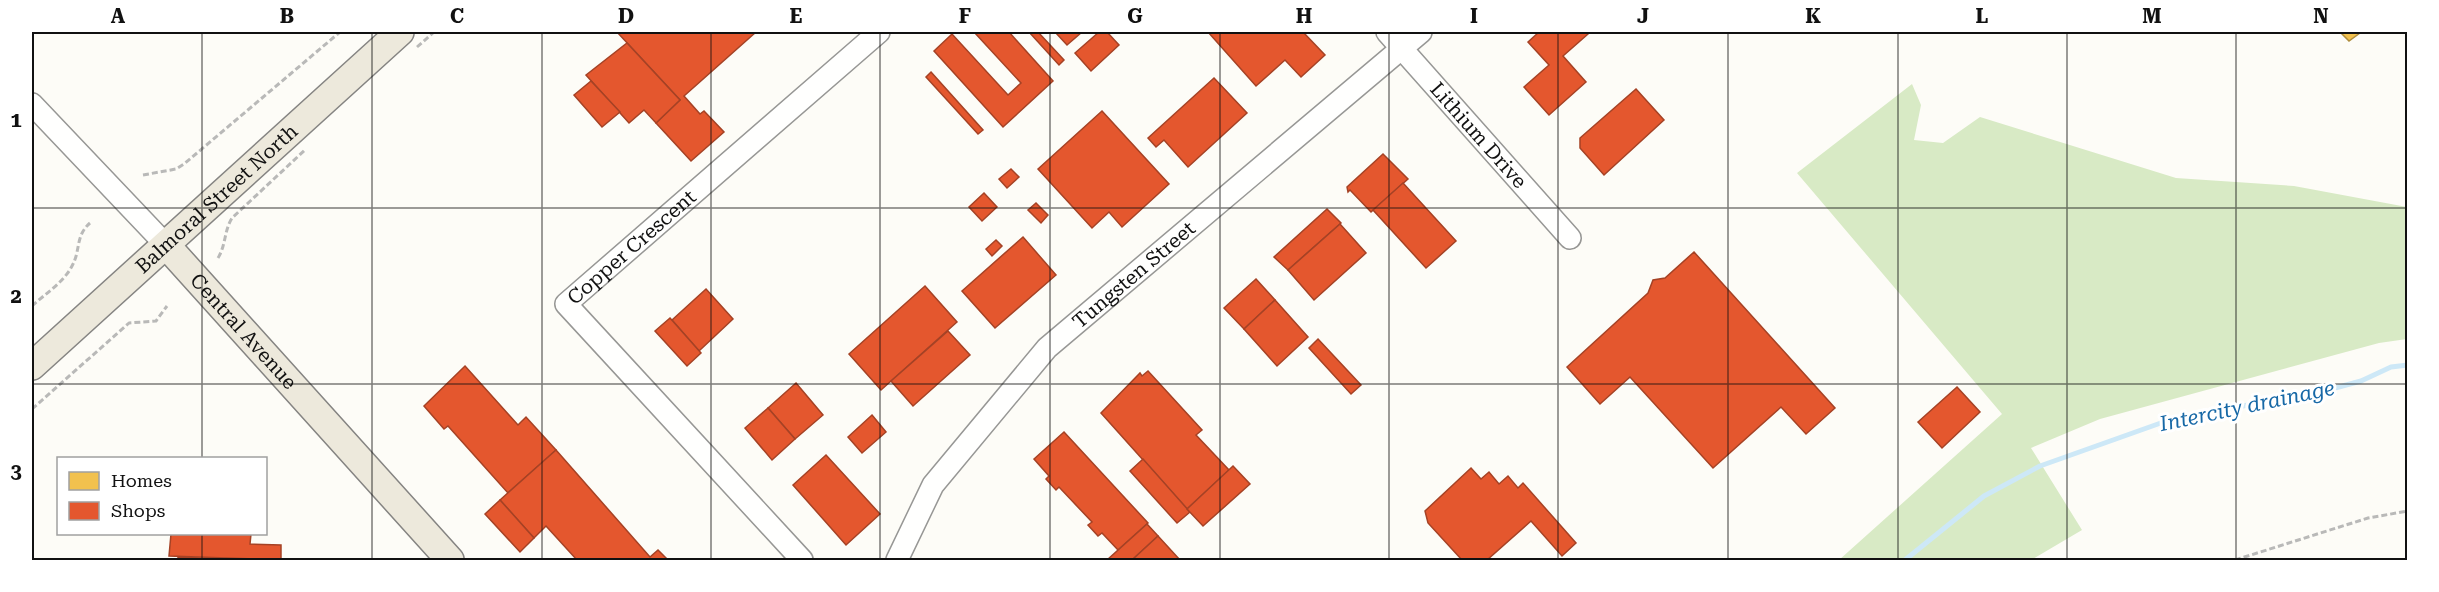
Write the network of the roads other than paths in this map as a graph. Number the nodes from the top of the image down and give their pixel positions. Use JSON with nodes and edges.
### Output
{"nodes":[{"id":1,"x":879,"y":32,"type":"edge"},
{"id":2,"x":1387,"y":32,"type":"edge"},
{"id":3,"x":1421,"y":32,"type":"edge"},
{"id":4,"x":408,"y":39,"type":"edge"},
{"id":5,"x":1402,"y":48,"type":"junction"},
{"id":6,"x":32,"y":104,"type":"edge"},
{"id":7,"x":1570,"y":238,"type":"dead end"},
{"id":8,"x":166,"y":245,"type":"junction"},
{"id":9,"x":32,"y":366,"type":"edge"},
{"id":10,"x":450,"y":561,"type":"edge"},
{"id":11,"x":802,"y":561,"type":"edge"},
{"id":12,"x":897,"y":561,"type":"edge"}],
"edges":[{"from":1,"to":11,"type":"street","name":"Copper Crescent"},
{"from":2,"to":5,"type":"street","name":"Lithium Drive"},
{"from":3,"to":5,"type":"street","name":"Tungsten Street"},
{"from":4,"to":8,"type":"main road","name":"Balmoral Street North"},
{"from":5,"to":7,"type":"street","name":"Lithium Drive"},
{"from":5,"to":12,"type":"street","name":"Tungsten Street"},
{"from":6,"to":8,"type":"street","name":"Central Avenue"},
{"from":8,"to":9,"type":"main road","name":"Balmoral Street North"},
{"from":8,"to":10,"type":"main road","name":"Central Avenue"}]}
